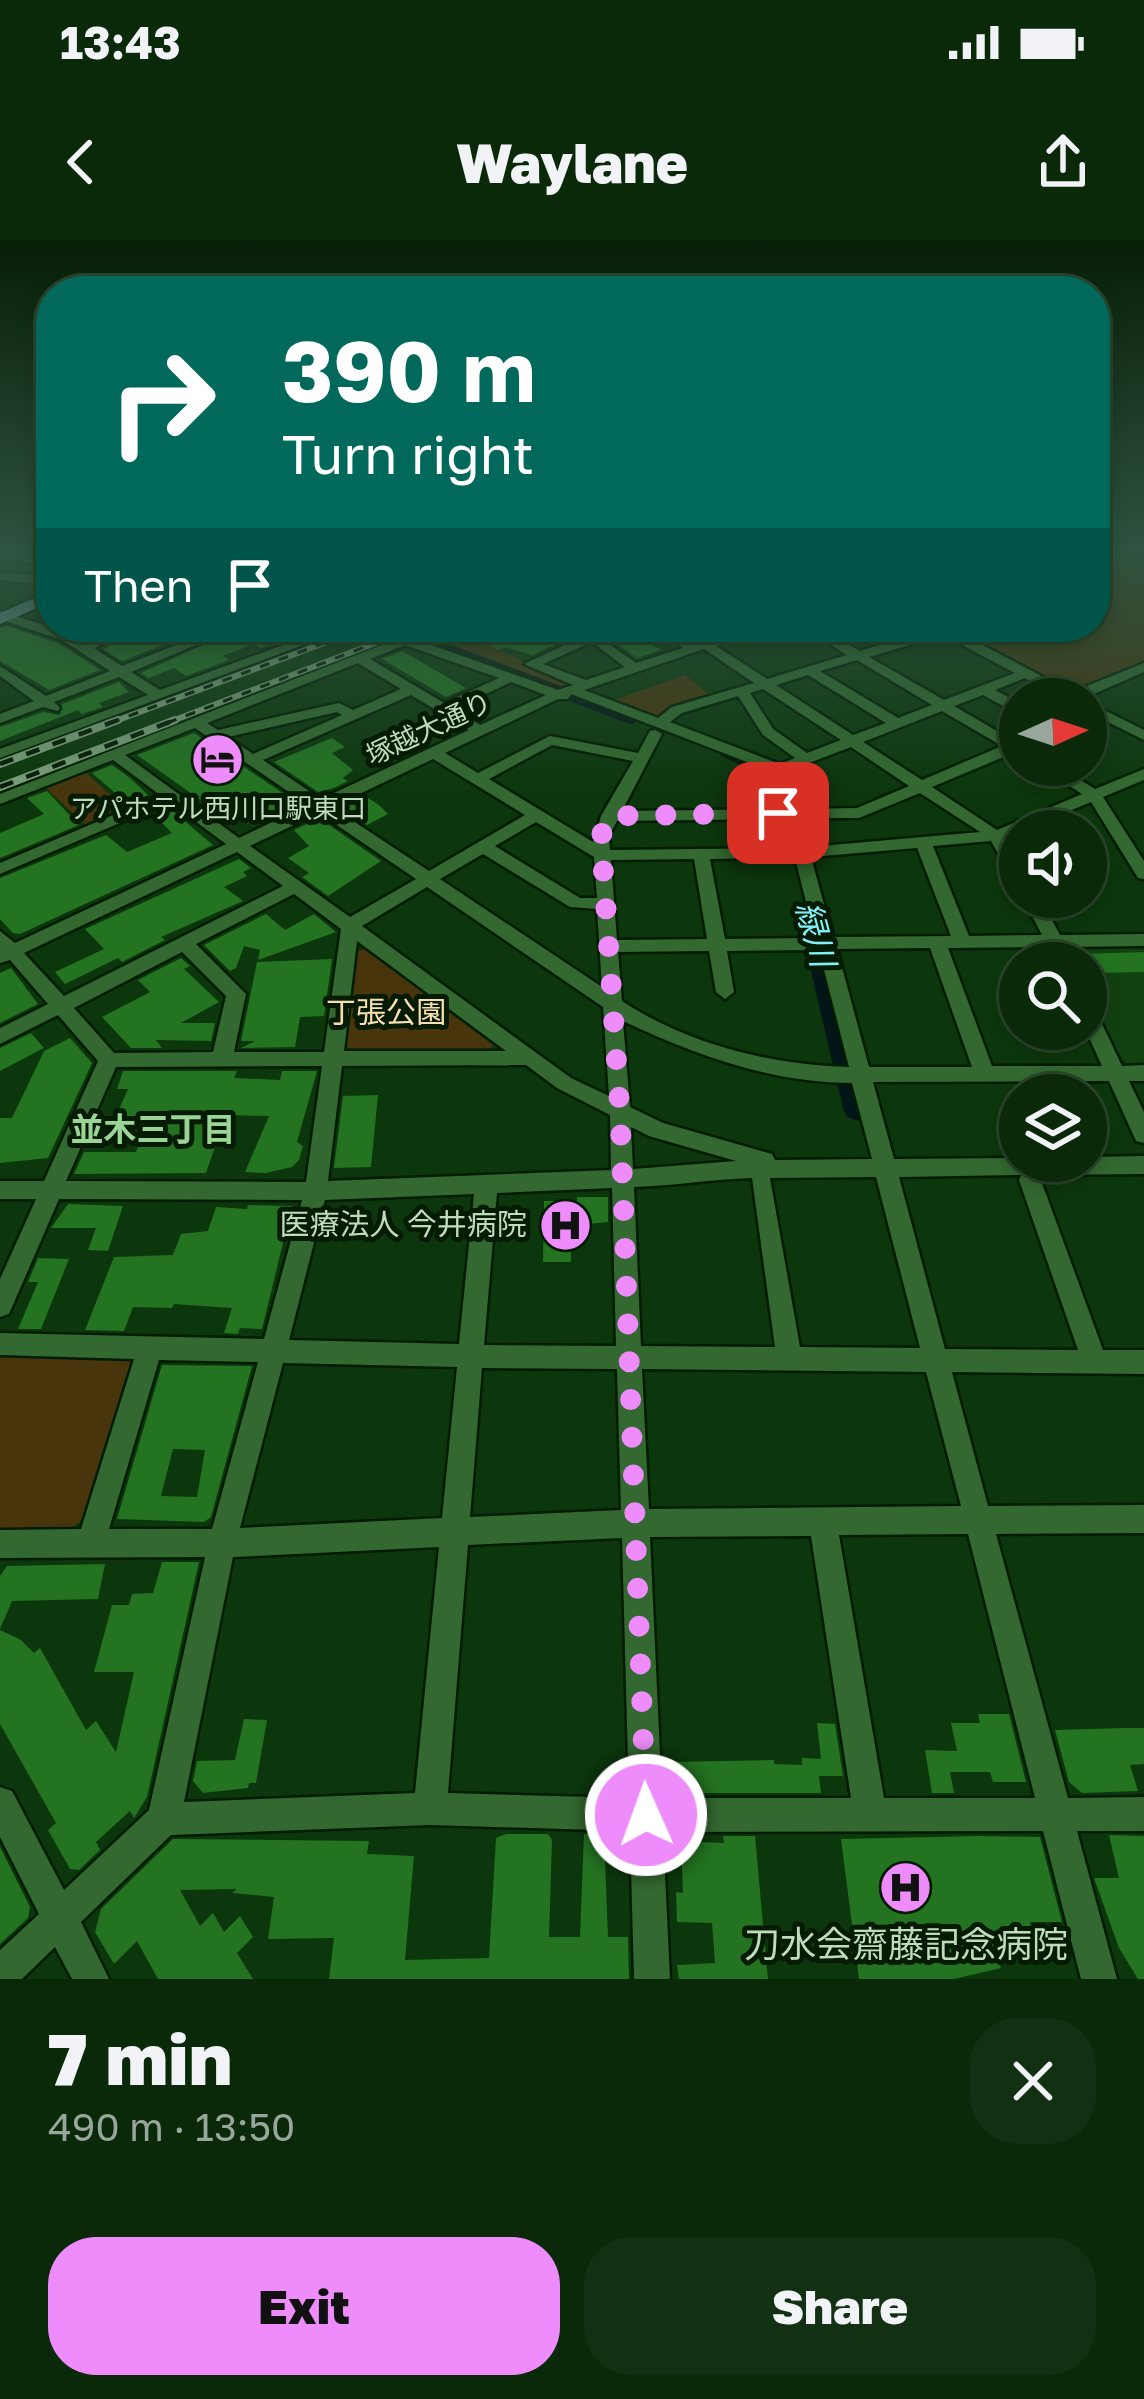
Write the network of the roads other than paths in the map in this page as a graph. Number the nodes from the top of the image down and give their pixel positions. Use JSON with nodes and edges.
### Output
{"nodes":[{"id":1,"x":72,"y":642,"type":"edge"},
{"id":2,"x":98,"y":642,"type":"edge"},
{"id":3,"x":206,"y":642,"type":"edge"},
{"id":4,"x":305,"y":642,"type":"edge"},
{"id":5,"x":402,"y":642,"type":"edge"},
{"id":6,"x":418,"y":642,"type":"edge"},
{"id":7,"x":569,"y":642,"type":"edge"},
{"id":8,"x":599,"y":642,"type":"edge"},
{"id":9,"x":691,"y":642,"type":"edge"},
{"id":10,"x":698,"y":642,"type":"edge"},
{"id":11,"x":834,"y":642,"type":"edge"},
{"id":12,"x":902,"y":642,"type":"edge"},
{"id":13,"x":967,"y":642,"type":"edge"},
{"id":14,"x":86,"y":647,"type":"junction"},
{"id":15,"x":244,"y":651,"type":"dead end"},
{"id":16,"x":860,"y":657,"type":"junction"},
{"id":17,"x":359,"y":658,"type":"junction"},
{"id":18,"x":259,"y":659,"type":"junction"},
{"id":19,"x":1144,"y":667,"type":"edge"},
{"id":20,"x":634,"y":668,"type":"junction"},
{"id":21,"x":122,"y":671,"type":"junction"},
{"id":22,"x":812,"y":672,"type":"junction"},
{"id":23,"x":1026,"y":673,"type":"junction"},
{"id":24,"x":2,"y":674,"type":"edge"},
{"id":25,"x":512,"y":677,"type":"junction"},
{"id":26,"x":1035,"y":678,"type":"edge"},
{"id":27,"x":951,"y":680,"type":"dead end"},
{"id":28,"x":769,"y":686,"type":"junction"},
{"id":29,"x":411,"y":690,"type":"junction"},
{"id":30,"x":568,"y":690,"type":"junction"},
{"id":31,"x":979,"y":691,"type":"junction"},
{"id":32,"x":1107,"y":691,"type":"edge"},
{"id":33,"x":743,"y":693,"type":"junction"},
{"id":34,"x":159,"y":696,"type":"junction"},
{"id":35,"x":999,"y":699,"type":"edge"},
{"id":36,"x":45,"y":702,"type":"junction"},
{"id":37,"x":944,"y":705,"type":"junction"},
{"id":38,"x":443,"y":709,"type":"junction"},
{"id":39,"x":352,"y":716,"type":"junction"},
{"id":40,"x":1107,"y":717,"type":"edge"},
{"id":41,"x":1144,"y":717,"type":"edge"},
{"id":42,"x":0,"y":719,"type":"edge"},
{"id":43,"x":196,"y":722,"type":"junction"},
{"id":44,"x":897,"y":723,"type":"junction"},
{"id":45,"x":1124,"y":725,"type":"junction"},
{"id":46,"x":76,"y":726,"type":"junction"},
{"id":47,"x":658,"y":728,"type":"junction"},
{"id":48,"x":480,"y":731,"type":"junction"},
{"id":49,"x":217,"y":734,"type":"junction"},
{"id":50,"x":999,"y":736,"type":"edge"},
{"id":51,"x":1144,"y":736,"type":"edge"},
{"id":52,"x":852,"y":741,"type":"junction"},
{"id":53,"x":434,"y":753,"type":"junction"},
{"id":54,"x":0,"y":754,"type":"edge"},
{"id":55,"x":114,"y":754,"type":"junction"},
{"id":56,"x":999,"y":755,"type":"edge"},
{"id":57,"x":254,"y":758,"type":"junction"},
{"id":58,"x":642,"y":758,"type":"junction"},
{"id":59,"x":806,"y":759,"type":"junction"},
{"id":60,"x":1144,"y":774,"type":"edge"},
{"id":61,"x":778,"y":775,"type":"junction"},
{"id":62,"x":478,"y":778,"type":"junction"},
{"id":63,"x":920,"y":786,"type":"junction"},
{"id":64,"x":1080,"y":786,"type":"edge"},
{"id":65,"x":1094,"y":794,"type":"junction"},
{"id":66,"x":168,"y":796,"type":"junction"},
{"id":67,"x":0,"y":799,"type":"edge"},
{"id":68,"x":324,"y":805,"type":"junction"},
{"id":69,"x":787,"y":813,"type":"junction"},
{"id":70,"x":538,"y":814,"type":"junction"},
{"id":71,"x":609,"y":816,"type":"junction"},
{"id":72,"x":996,"y":836,"type":"junction"},
{"id":73,"x":999,"y":841,"type":"edge"},
{"id":74,"x":923,"y":842,"type":"junction"},
{"id":75,"x":236,"y":846,"type":"junction"},
{"id":76,"x":484,"y":847,"type":"junction"},
{"id":77,"x":701,"y":853,"type":"junction"},
{"id":78,"x":795,"y":853,"type":"junction"},
{"id":79,"x":603,"y":855,"type":"junction"},
{"id":80,"x":0,"y":868,"type":"edge"},
{"id":81,"x":1144,"y":874,"type":"edge"},
{"id":82,"x":430,"y":879,"type":"junction"},
{"id":83,"x":296,"y":886,"type":"junction"},
{"id":84,"x":605,"y":904,"type":"junction"},
{"id":85,"x":1043,"y":918,"type":"edge"},
{"id":86,"x":350,"y":925,"type":"junction"},
{"id":87,"x":1055,"y":939,"type":"junction"},
{"id":88,"x":1144,"y":940,"type":"edge"},
{"id":89,"x":937,"y":942,"type":"junction"},
{"id":90,"x":962,"y":942,"type":"junction"},
{"id":91,"x":1056,"y":942,"type":"edge"},
{"id":92,"x":184,"y":943,"type":"junction"},
{"id":93,"x":819,"y":943,"type":"junction"},
{"id":94,"x":717,"y":945,"type":"junction"},
{"id":95,"x":611,"y":946,"type":"junction"},
{"id":96,"x":4,"y":948,"type":"edge"},
{"id":97,"x":725,"y":992,"type":"dead end"},
{"id":98,"x":614,"y":1001,"type":"junction"},
{"id":99,"x":62,"y":1006,"type":"junction"},
{"id":100,"x":0,"y":1037,"type":"edge"},
{"id":101,"x":1103,"y":1050,"type":"edge"},
{"id":102,"x":334,"y":1058,"type":"junction"},
{"id":103,"x":527,"y":1058,"type":"junction"},
{"id":104,"x":222,"y":1059,"type":"junction"},
{"id":105,"x":109,"y":1060,"type":"junction"},
{"id":106,"x":1113,"y":1073,"type":"junction"},
{"id":107,"x":1144,"y":1073,"type":"edge"},
{"id":108,"x":985,"y":1074,"type":"junction"},
{"id":109,"x":854,"y":1076,"type":"junction"},
{"id":110,"x":620,"y":1112,"type":"junction"},
{"id":111,"x":1144,"y":1135,"type":"edge"},
{"id":112,"x":1144,"y":1165,"type":"edge"},
{"id":113,"x":802,"y":1168,"type":"junction"},
{"id":114,"x":884,"y":1173,"type":"junction"},
{"id":115,"x":689,"y":1177,"type":"junction"},
{"id":116,"x":623,"y":1179,"type":"junction"},
{"id":117,"x":999,"y":1179,"type":"edge"},
{"id":118,"x":1107,"y":1179,"type":"edge"},
{"id":119,"x":1144,"y":1179,"type":"edge"},
{"id":120,"x":761,"y":1181,"type":"junction"},
{"id":121,"x":1031,"y":1182,"type":"edge"},
{"id":122,"x":486,"y":1186,"type":"junction"},
{"id":123,"x":0,"y":1190,"type":"edge"},
{"id":124,"x":51,"y":1190,"type":"junction"},
{"id":125,"x":316,"y":1191,"type":"junction"},
{"id":126,"x":0,"y":1306,"type":"edge"},
{"id":127,"x":0,"y":1344,"type":"edge"},
{"id":128,"x":150,"y":1346,"type":"junction"},
{"id":129,"x":274,"y":1348,"type":"junction"},
{"id":130,"x":469,"y":1356,"type":"junction"},
{"id":131,"x":631,"y":1358,"type":"junction"},
{"id":132,"x":790,"y":1360,"type":"junction"},
{"id":133,"x":937,"y":1360,"type":"junction"},
{"id":134,"x":1095,"y":1362,"type":"junction"},
{"id":135,"x":1144,"y":1362,"type":"edge"},
{"id":136,"x":1144,"y":1519,"type":"edge"},
{"id":137,"x":978,"y":1520,"type":"junction"},
{"id":138,"x":824,"y":1522,"type":"junction"},
{"id":139,"x":637,"y":1523,"type":"junction"},
{"id":140,"x":458,"y":1532,"type":"junction"},
{"id":141,"x":91,"y":1543,"type":"junction"},
{"id":142,"x":222,"y":1543,"type":"junction"},
{"id":143,"x":0,"y":1544,"type":"edge"},
{"id":144,"x":0,"y":1803,"type":"edge"},
{"id":145,"x":430,"y":1809,"type":"junction"},
{"id":146,"x":1054,"y":1813,"type":"junction"},
{"id":147,"x":870,"y":1814,"type":"junction"},
{"id":148,"x":1144,"y":1814,"type":"edge"},
{"id":149,"x":646,"y":1815,"type":"junction"},
{"id":150,"x":164,"y":1819,"type":"junction"},
{"id":151,"x":60,"y":1918,"type":"junction"},
{"id":152,"x":0,"y":1975,"type":"edge"},
{"id":153,"x":92,"y":1979,"type":"edge"},
{"id":154,"x":652,"y":1979,"type":"edge"},
{"id":155,"x":1099,"y":1979,"type":"edge"}],
"edges":[{"from":1,"to":14,"type":"street"},
{"from":2,"to":14,"type":"street"},
{"from":3,"to":21,"type":"street"},
{"from":4,"to":18,"type":"street"},
{"from":5,"to":17,"type":"street"},
{"from":6,"to":25,"type":"street"},
{"from":7,"to":30,"type":"street"},
{"from":8,"to":20,"type":"street"},
{"from":9,"to":20,"type":"street","name":"塚越大通り"},
{"from":10,"to":28,"type":"street"},
{"from":11,"to":16,"type":"street"},
{"from":12,"to":16,"type":"street"},
{"from":13,"to":23,"type":"street"},
{"from":14,"to":21,"type":"street"},
{"from":15,"to":18,"type":"street"},
{"from":16,"to":22,"type":"street"},
{"from":16,"to":37,"type":"street"},
{"from":17,"to":29,"type":"street"},
{"from":17,"to":43,"type":"street"},
{"from":18,"to":34,"type":"street"},
{"from":19,"to":32,"type":"street"},
{"from":20,"to":30,"type":"street","name":"塚越大通り"},
{"from":21,"to":34,"type":"street"},
{"from":21,"to":36,"type":"street"},
{"from":22,"to":28,"type":"street"},
{"from":22,"to":44,"type":"street"},
{"from":23,"to":26,"type":"street"},
{"from":23,"to":31,"type":"street"},
{"from":24,"to":36,"type":"street"},
{"from":25,"to":30,"type":"street"},
{"from":25,"to":38,"type":"street"},
{"from":27,"to":31,"type":"street"},
{"from":28,"to":33,"type":"street"},
{"from":28,"to":52,"type":"street"},
{"from":29,"to":38,"type":"street"},
{"from":29,"to":39,"type":"street"},
{"from":30,"to":47,"type":"street"},
{"from":30,"to":48,"type":"street","name":"塚越大通り"},
{"from":31,"to":35,"type":"street"},
{"from":31,"to":37,"type":"street"},
{"from":33,"to":47,"type":"street"},
{"from":33,"to":59,"type":"street"},
{"from":34,"to":46,"type":"street"},
{"from":36,"to":42,"type":"street"},
{"from":36,"to":46,"type":"street"},
{"from":37,"to":44,"type":"street"},
{"from":37,"to":50,"type":"street"},
{"from":38,"to":48,"type":"street"},
{"from":39,"to":49,"type":"street"},
{"from":39,"to":57,"type":"street"},
{"from":40,"to":45,"type":"street"},
{"from":41,"to":45,"type":"street"},
{"from":43,"to":49,"type":"street"},
{"from":43,"to":55,"type":"street"},
{"from":44,"to":52,"type":"street"},
{"from":45,"to":51,"type":"street"},
{"from":46,"to":54,"type":"street"},
{"from":47,"to":58,"type":"street"},
{"from":47,"to":61,"type":"street"},
{"from":48,"to":53,"type":"street","name":"塚越大通り"},
{"from":49,"to":57,"type":"street"},
{"from":52,"to":59,"type":"street"},
{"from":52,"to":63,"type":"street"},
{"from":53,"to":62,"type":"street"},
{"from":53,"to":68,"type":"street","name":"塚越大通り"},
{"from":55,"to":66,"type":"street"},
{"from":55,"to":67,"type":"street"},
{"from":56,"to":63,"type":"street"},
{"from":57,"to":68,"type":"street"},
{"from":58,"to":62,"type":"street"},
{"from":58,"to":71,"type":"street"},
{"from":59,"to":61,"type":"street"},
{"from":60,"to":65,"type":"street"},
{"from":61,"to":69,"type":"street"},
{"from":62,"to":70,"type":"street"},
{"from":63,"to":69,"type":"street"},
{"from":63,"to":72,"type":"street"},
{"from":64,"to":65,"type":"street"},
{"from":65,"to":72,"type":"street"},
{"from":65,"to":81,"type":"street"},
{"from":66,"to":75,"type":"street"},
{"from":66,"to":80,"type":"street"},
{"from":68,"to":75,"type":"street","name":"塚越大通り"},
{"from":68,"to":82,"type":"street"},
{"from":69,"to":71,"type":"street"},
{"from":69,"to":78,"type":"street"},
{"from":70,"to":76,"type":"street"},
{"from":70,"to":79,"type":"street"},
{"from":71,"to":79,"type":"street"},
{"from":72,"to":73,"type":"street"},
{"from":72,"to":74,"type":"street"},
{"from":74,"to":78,"type":"street"},
{"from":74,"to":90,"type":"street"},
{"from":75,"to":83,"type":"street"},
{"from":75,"to":96,"type":"street","name":"塚越大通り"},
{"from":76,"to":82,"type":"street"},
{"from":76,"to":84,"type":"street"},
{"from":77,"to":78,"type":"street"},
{"from":77,"to":79,"type":"street"},
{"from":77,"to":94,"type":"street"},
{"from":78,"to":93,"type":"street"},
{"from":79,"to":84,"type":"street"},
{"from":82,"to":86,"type":"street"},
{"from":82,"to":98,"type":"street"},
{"from":83,"to":86,"type":"street"},
{"from":83,"to":92,"type":"street"},
{"from":84,"to":95,"type":"street"},
{"from":85,"to":87,"type":"street"},
{"from":86,"to":102,"type":"street"},
{"from":86,"to":103,"type":"street"},
{"from":87,"to":88,"type":"street"},
{"from":87,"to":90,"type":"street"},
{"from":87,"to":91,"type":"street"},
{"from":89,"to":90,"type":"street"},
{"from":89,"to":93,"type":"street"},
{"from":89,"to":108,"type":"street"},
{"from":92,"to":99,"type":"street"},
{"from":92,"to":104,"type":"street"},
{"from":93,"to":94,"type":"street"},
{"from":93,"to":109,"type":"street"},
{"from":94,"to":95,"type":"street"},
{"from":94,"to":97,"type":"street"},
{"from":95,"to":98,"type":"street"},
{"from":96,"to":99,"type":"street"},
{"from":98,"to":109,"type":"street"},
{"from":98,"to":110,"type":"street"},
{"from":99,"to":100,"type":"street"},
{"from":99,"to":105,"type":"street"},
{"from":101,"to":106,"type":"street"},
{"from":102,"to":103,"type":"street"},
{"from":102,"to":104,"type":"street"},
{"from":102,"to":125,"type":"street"},
{"from":103,"to":110,"type":"street"},
{"from":104,"to":105,"type":"street"},
{"from":105,"to":124,"type":"street"},
{"from":106,"to":107,"type":"street"},
{"from":106,"to":108,"type":"street"},
{"from":106,"to":111,"type":"street"},
{"from":108,"to":109,"type":"street"},
{"from":109,"to":114,"type":"street"},
{"from":110,"to":113,"type":"street"},
{"from":110,"to":116,"type":"street"},
{"from":112,"to":114,"type":"street"},
{"from":113,"to":114,"type":"street"},
{"from":113,"to":115,"type":"street"},
{"from":114,"to":117,"type":"street"},
{"from":114,"to":120,"type":"street"},
{"from":114,"to":133,"type":"street"},
{"from":115,"to":116,"type":"street"},
{"from":115,"to":120,"type":"street"},
{"from":116,"to":122,"type":"street"},
{"from":116,"to":131,"type":"street"},
{"from":118,"to":119,"type":"street"},
{"from":120,"to":132,"type":"street"},
{"from":121,"to":134,"type":"street"},
{"from":122,"to":125,"type":"street"},
{"from":122,"to":130,"type":"street"},
{"from":123,"to":124,"type":"street"},
{"from":124,"to":125,"type":"street"},
{"from":124,"to":126,"type":"street"},
{"from":125,"to":129,"type":"street"},
{"from":127,"to":128,"type":"street"},
{"from":128,"to":129,"type":"street"},
{"from":128,"to":141,"type":"street"},
{"from":129,"to":130,"type":"street"},
{"from":129,"to":142,"type":"street"},
{"from":130,"to":131,"type":"street"},
{"from":130,"to":140,"type":"street"},
{"from":131,"to":132,"type":"street"},
{"from":131,"to":139,"type":"street"},
{"from":132,"to":133,"type":"street"},
{"from":133,"to":134,"type":"street"},
{"from":133,"to":137,"type":"street"},
{"from":134,"to":135,"type":"street"},
{"from":136,"to":137,"type":"street"},
{"from":137,"to":138,"type":"street"},
{"from":137,"to":146,"type":"street"},
{"from":138,"to":139,"type":"street"},
{"from":138,"to":147,"type":"street"},
{"from":139,"to":140,"type":"street"},
{"from":139,"to":149,"type":"street"},
{"from":140,"to":142,"type":"street"},
{"from":140,"to":145,"type":"street"},
{"from":141,"to":142,"type":"street"},
{"from":141,"to":143,"type":"street"},
{"from":142,"to":150,"type":"street"},
{"from":144,"to":151,"type":"street"},
{"from":145,"to":149,"type":"street"},
{"from":145,"to":150,"type":"street"},
{"from":146,"to":147,"type":"street"},
{"from":146,"to":148,"type":"street"},
{"from":146,"to":155,"type":"street"},
{"from":147,"to":149,"type":"street"},
{"from":149,"to":154,"type":"street"},
{"from":150,"to":151,"type":"street"},
{"from":151,"to":152,"type":"street"},
{"from":151,"to":153,"type":"street"}]}
